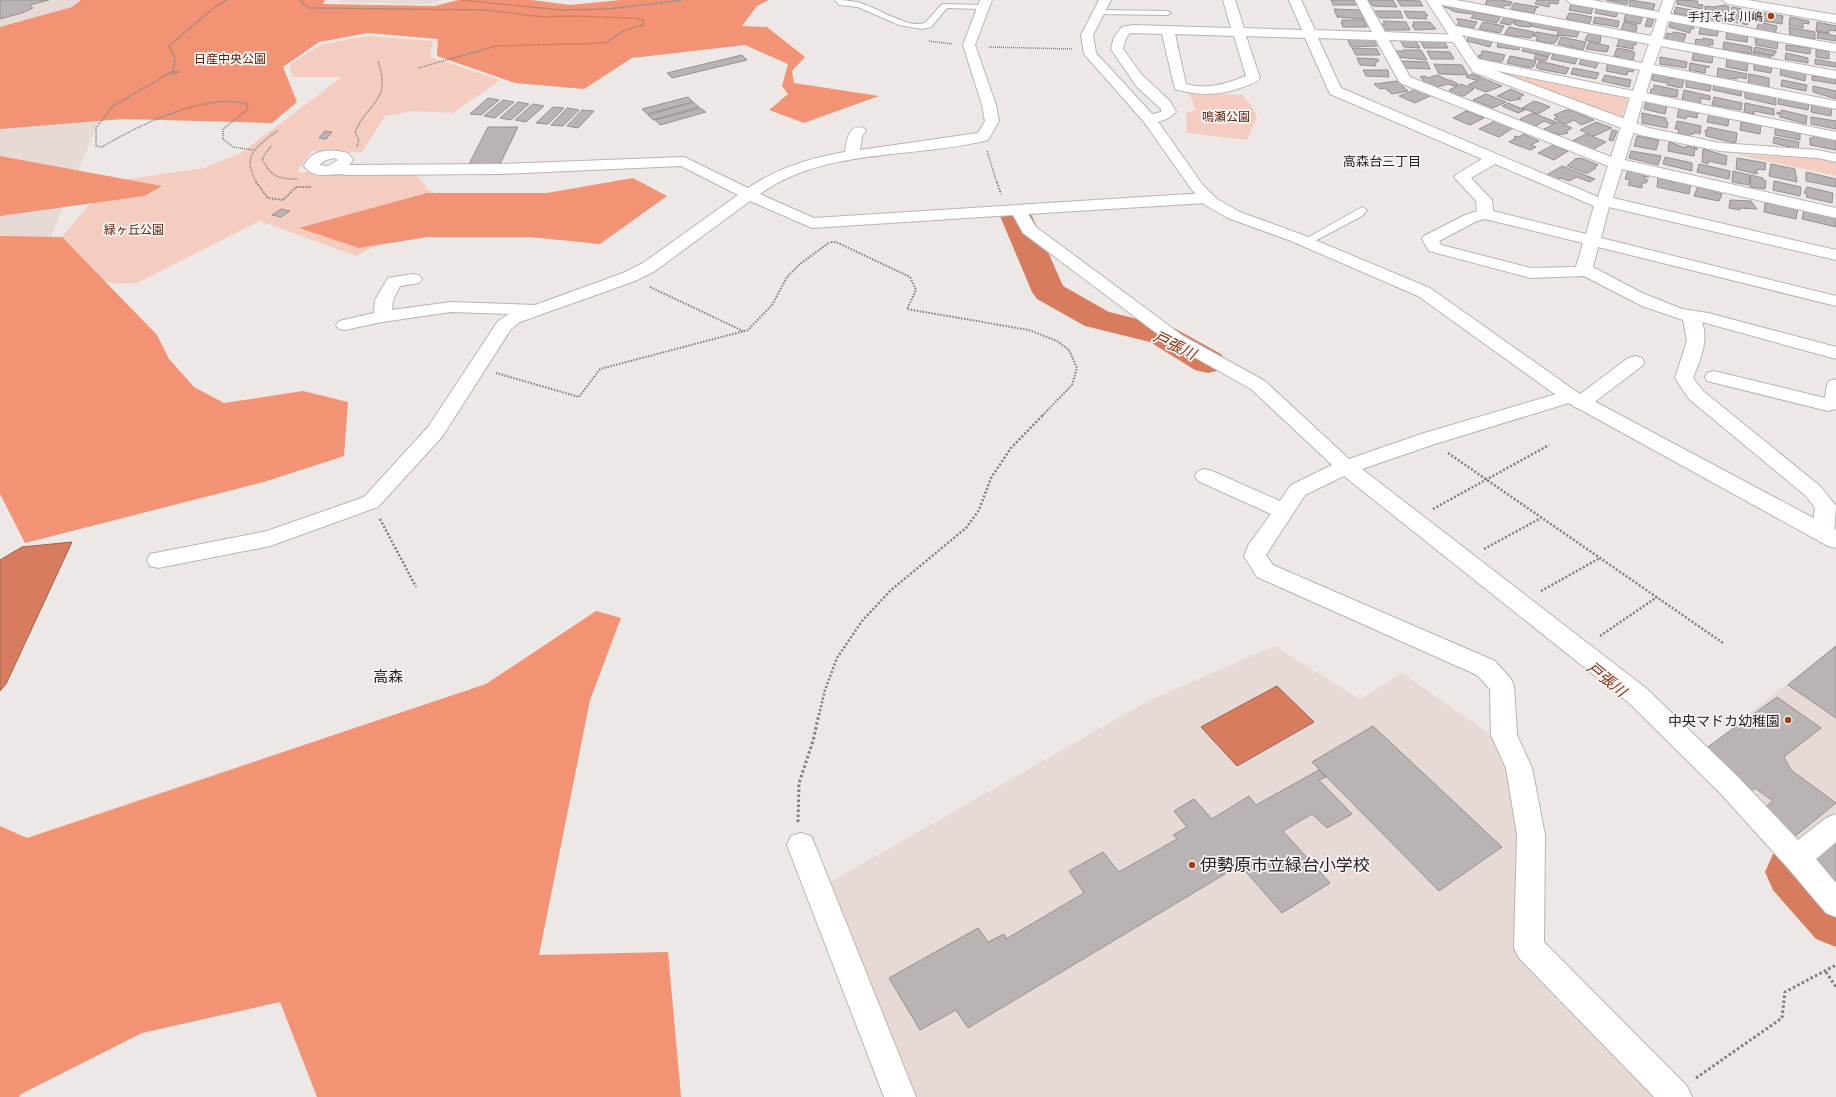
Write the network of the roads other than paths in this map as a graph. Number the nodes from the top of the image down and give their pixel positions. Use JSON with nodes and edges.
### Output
{"nodes":[{"id":1,"x":839,"y":0,"type":"edge"},
{"id":2,"x":1229,"y":0,"type":"edge"},
{"id":3,"x":1295,"y":0,"type":"edge"},
{"id":4,"x":1361,"y":0,"type":"edge"},
{"id":5,"x":1432,"y":0,"type":"edge"},
{"id":6,"x":1437,"y":0,"type":"edge"},
{"id":7,"x":1572,"y":0,"type":"edge"},
{"id":8,"x":1669,"y":0,"type":"edge"},
{"id":9,"x":1728,"y":0,"type":"edge"},
{"id":10,"x":984,"y":3,"type":"edge"},
{"id":11,"x":1102,"y":6,"type":"edge"},
{"id":12,"x":1167,"y":13,"type":"dead end"},
{"id":13,"x":1664,"y":16,"type":"junction"},
{"id":14,"x":1836,"y":19,"type":"edge"},
{"id":15,"x":1168,"y":30,"type":"junction"},
{"id":16,"x":1239,"y":32,"type":"junction"},
{"id":17,"x":1310,"y":34,"type":"junction"},
{"id":18,"x":1454,"y":34,"type":"junction"},
{"id":19,"x":1380,"y":36,"type":"junction"},
{"id":20,"x":1656,"y":41,"type":"junction"},
{"id":21,"x":1836,"y":48,"type":"edge"},
{"id":22,"x":1473,"y":62,"type":"junction"},
{"id":23,"x":1647,"y":67,"type":"junction"},
{"id":24,"x":1836,"y":76,"type":"edge"},
{"id":25,"x":1638,"y":96,"type":"junction"},
{"id":26,"x":1836,"y":105,"type":"edge"},
{"id":27,"x":1149,"y":119,"type":"junction"},
{"id":28,"x":1627,"y":126,"type":"junction"},
{"id":29,"x":859,"y":131,"type":"dead end"},
{"id":30,"x":1836,"y":136,"type":"edge"},
{"id":31,"x":852,"y":156,"type":"junction"},
{"id":32,"x":1494,"y":158,"type":"junction"},
{"id":33,"x":1836,"y":158,"type":"edge"},
{"id":34,"x":341,"y":163,"type":"road end"},
{"id":35,"x":1616,"y":164,"type":"junction"},
{"id":36,"x":749,"y":195,"type":"junction"},
{"id":37,"x":1206,"y":198,"type":"junction"},
{"id":38,"x":1603,"y":202,"type":"junction"},
{"id":39,"x":1362,"y":210,"type":"dead end"},
{"id":40,"x":1013,"y":211,"type":"junction"},
{"id":41,"x":1836,"y":212,"type":"edge"},
{"id":42,"x":1485,"y":214,"type":"junction"},
{"id":43,"x":1592,"y":241,"type":"junction"},
{"id":44,"x":1305,"y":242,"type":"junction"},
{"id":45,"x":1836,"y":255,"type":"edge"},
{"id":46,"x":1584,"y":269,"type":"junction"},
{"id":47,"x":413,"y":279,"type":"dead end"},
{"id":48,"x":1836,"y":301,"type":"edge"},
{"id":49,"x":538,"y":310,"type":"junction"},
{"id":50,"x":382,"y":317,"type":"junction"},
{"id":51,"x":1691,"y":317,"type":"junction"},
{"id":52,"x":345,"y":326,"type":"dead end"},
{"id":53,"x":1836,"y":353,"type":"edge"},
{"id":54,"x":1634,"y":362,"type":"dead end"},
{"id":55,"x":1714,"y":377,"type":"dead end"},
{"id":56,"x":1836,"y":385,"type":"edge"},
{"id":57,"x":1575,"y":399,"type":"junction"},
{"id":58,"x":1346,"y":467,"type":"junction"},
{"id":59,"x":1205,"y":476,"type":"dead end"},
{"id":60,"x":1284,"y":511,"type":"junction"},
{"id":61,"x":1830,"y":537,"type":"edge"},
{"id":62,"x":158,"y":560,"type":"dead end"},
{"id":63,"x":1836,"y":826,"type":"edge"},
{"id":64,"x":801,"y":845,"type":"road end"},
{"id":65,"x":1797,"y":858,"type":"junction"},
{"id":66,"x":1836,"y":904,"type":"edge"},
{"id":67,"x":1675,"y":1095,"type":"edge"},
{"id":68,"x":900,"y":1097,"type":"edge"}],
"edges":[{"from":1,"to":10,"type":"lane"},
{"from":2,"to":16,"type":"street"},
{"from":3,"to":17,"type":"street"},
{"from":4,"to":19,"type":"street"},
{"from":5,"to":18,"type":"street"},
{"from":6,"to":20,"type":"street"},
{"from":7,"to":13,"type":"street"},
{"from":8,"to":13,"type":"street"},
{"from":9,"to":14,"type":"street"},
{"from":10,"to":31,"type":"street"},
{"from":11,"to":12,"type":"lane"},
{"from":11,"to":27,"type":"street"},
{"from":13,"to":20,"type":"street"},
{"from":13,"to":21,"type":"street"},
{"from":15,"to":16,"type":"street"},
{"from":15,"to":16,"type":"street"},
{"from":15,"to":27,"type":"street"},
{"from":16,"to":17,"type":"street"},
{"from":17,"to":19,"type":"street"},
{"from":17,"to":32,"type":"street"},
{"from":18,"to":19,"type":"street"},
{"from":18,"to":22,"type":"street"},
{"from":18,"to":23,"type":"street"},
{"from":19,"to":35,"type":"street"},
{"from":20,"to":23,"type":"street"},
{"from":20,"to":24,"type":"street"},
{"from":22,"to":25,"type":"street"},
{"from":22,"to":28,"type":"street"},
{"from":23,"to":25,"type":"street"},
{"from":23,"to":26,"type":"street"},
{"from":25,"to":28,"type":"street"},
{"from":25,"to":30,"type":"street"},
{"from":27,"to":37,"type":"street"},
{"from":28,"to":33,"type":"street"},
{"from":28,"to":35,"type":"street"},
{"from":29,"to":31,"type":"street"},
{"from":31,"to":36,"type":"street"},
{"from":32,"to":38,"type":"street"},
{"from":32,"to":42,"type":"street"},
{"from":34,"to":36,"type":"street"},
{"from":35,"to":38,"type":"street"},
{"from":35,"to":41,"type":"street"},
{"from":36,"to":40,"type":"street"},
{"from":36,"to":49,"type":"street"},
{"from":37,"to":40,"type":"street"},
{"from":37,"to":44,"type":"street"},
{"from":38,"to":43,"type":"street"},
{"from":38,"to":45,"type":"street"},
{"from":39,"to":44,"type":"lane"},
{"from":40,"to":58,"type":"street"},
{"from":42,"to":43,"type":"street"},
{"from":42,"to":46,"type":"street"},
{"from":43,"to":46,"type":"street"},
{"from":43,"to":48,"type":"street"},
{"from":44,"to":57,"type":"street"},
{"from":46,"to":51,"type":"street"},
{"from":47,"to":50,"type":"street"},
{"from":49,"to":50,"type":"street"},
{"from":49,"to":62,"type":"street"},
{"from":50,"to":52,"type":"street"},
{"from":51,"to":53,"type":"street"},
{"from":51,"to":61,"type":"street"},
{"from":54,"to":57,"type":"street"},
{"from":55,"to":56,"type":"street"},
{"from":57,"to":58,"type":"street"},
{"from":57,"to":61,"type":"street"},
{"from":58,"to":60,"type":"street"},
{"from":58,"to":65,"type":"street"},
{"from":59,"to":60,"type":"street"},
{"from":60,"to":67,"type":"street"},
{"from":63,"to":65,"type":"street"},
{"from":64,"to":68,"type":"street"},
{"from":65,"to":66,"type":"street"}]}
